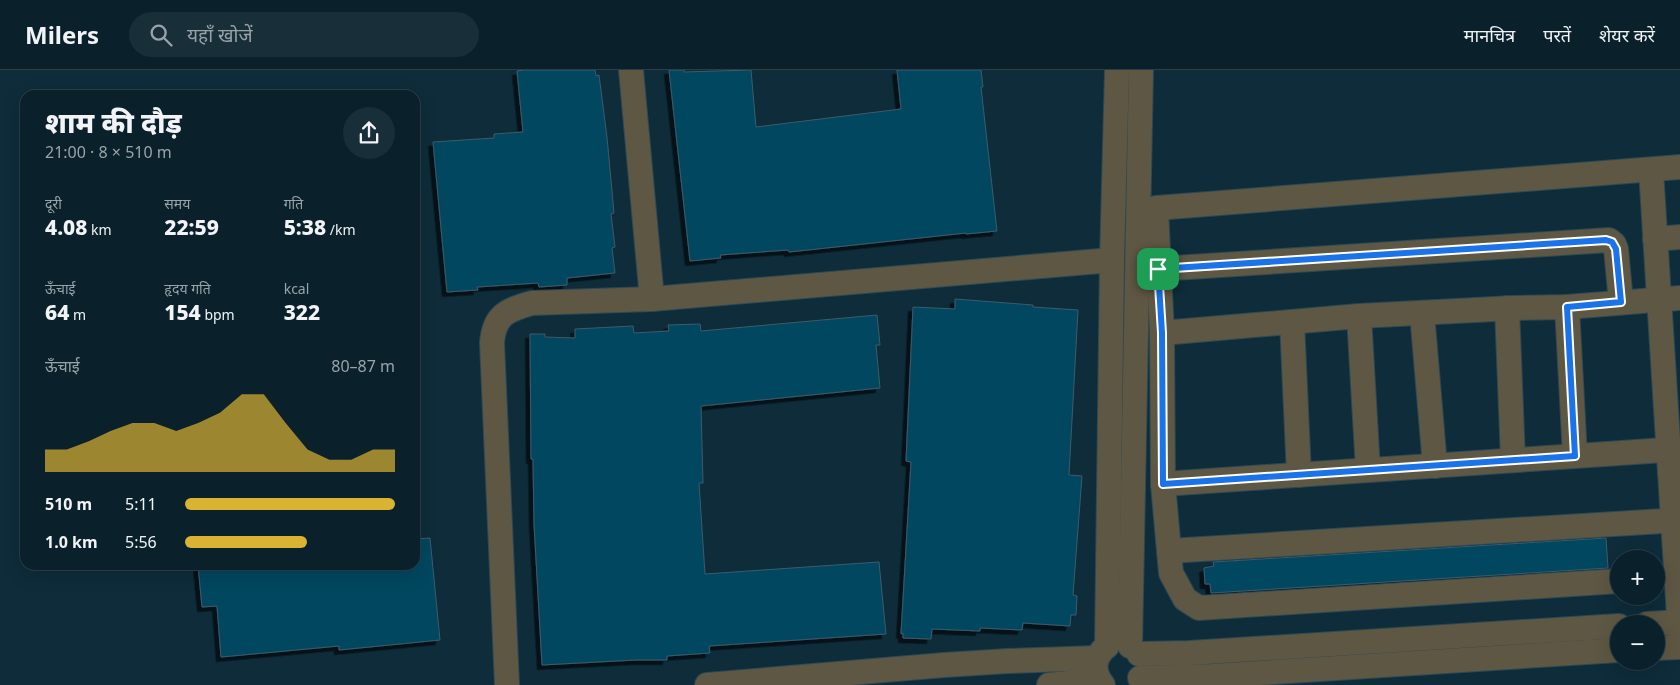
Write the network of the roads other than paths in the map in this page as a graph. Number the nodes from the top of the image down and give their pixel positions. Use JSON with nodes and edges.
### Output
{"nodes":[{"id":1,"x":631,"y":70,"type":"edge"},
{"id":2,"x":1118,"y":70,"type":"edge"},
{"id":3,"x":1141,"y":70,"type":"edge"},
{"id":4,"x":1680,"y":167,"type":"edge"},
{"id":5,"x":1651,"y":170,"type":"junction"},
{"id":6,"x":1680,"y":237,"type":"edge"},
{"id":7,"x":1655,"y":239,"type":"junction"},
{"id":8,"x":1112,"y":260,"type":"junction"},
{"id":9,"x":1158,"y":269,"type":"junction"},
{"id":10,"x":652,"y":298,"type":"junction"},
{"id":11,"x":1669,"y":299,"type":"edge"},
{"id":12,"x":1621,"y":302,"type":"junction"},
{"id":13,"x":1567,"y":307,"type":"junction"},
{"id":14,"x":1507,"y":308,"type":"junction"},
{"id":15,"x":1422,"y":313,"type":"junction"},
{"id":16,"x":1359,"y":316,"type":"junction"},
{"id":17,"x":1292,"y":322,"type":"junction"},
{"id":18,"x":1162,"y":333,"type":"junction"},
{"id":19,"x":1674,"y":449,"type":"edge"},
{"id":20,"x":1575,"y":456,"type":"junction"},
{"id":21,"x":1513,"y":460,"type":"junction"},
{"id":22,"x":1435,"y":466,"type":"junction"},
{"id":23,"x":1368,"y":470,"type":"junction"},
{"id":24,"x":1299,"y":475,"type":"junction"},
{"id":25,"x":1163,"y":484,"type":"junction"},
{"id":26,"x":1676,"y":520,"type":"edge"},
{"id":27,"x":1169,"y":551,"type":"junction"},
{"id":28,"x":1671,"y":578,"type":"edge"},
{"id":29,"x":1610,"y":582,"type":"edge"},
{"id":30,"x":1680,"y":622,"type":"edge"},
{"id":31,"x":1665,"y":623,"type":"edge"},
{"id":32,"x":1610,"y":627,"type":"edge"},
{"id":33,"x":1680,"y":632,"type":"edge"},
{"id":34,"x":1680,"y":647,"type":"edge"},
{"id":35,"x":1665,"y":648,"type":"edge"},
{"id":36,"x":1135,"y":650,"type":"junction"},
{"id":37,"x":1610,"y":651,"type":"edge"},
{"id":38,"x":1102,"y":667,"type":"edge"},
{"id":39,"x":1137,"y":683,"type":"edge"},
{"id":40,"x":506,"y":685,"type":"edge"},
{"id":41,"x":707,"y":685,"type":"edge"},
{"id":42,"x":1049,"y":685,"type":"edge"}],
"edges":[{"from":1,"to":10,"type":"street"},
{"from":2,"to":8,"type":"street"},
{"from":3,"to":36,"type":"street"},
{"from":4,"to":5,"type":"street"},
{"from":5,"to":7,"type":"street"},
{"from":5,"to":9,"type":"street"},
{"from":6,"to":7,"type":"street"},
{"from":7,"to":11,"type":"street"},
{"from":8,"to":10,"type":"street"},
{"from":8,"to":38,"type":"street"},
{"from":9,"to":12,"type":"street"},
{"from":9,"to":18,"type":"street"},
{"from":10,"to":40,"type":"street"},
{"from":11,"to":12,"type":"street"},
{"from":11,"to":19,"type":"street"},
{"from":12,"to":13,"type":"street"},
{"from":13,"to":14,"type":"street"},
{"from":13,"to":20,"type":"street"},
{"from":14,"to":15,"type":"street"},
{"from":14,"to":21,"type":"street"},
{"from":15,"to":16,"type":"street"},
{"from":15,"to":22,"type":"street"},
{"from":16,"to":17,"type":"street"},
{"from":16,"to":23,"type":"street"},
{"from":17,"to":18,"type":"street"},
{"from":17,"to":24,"type":"street"},
{"from":18,"to":25,"type":"street"},
{"from":19,"to":20,"type":"street"},
{"from":19,"to":26,"type":"street"},
{"from":20,"to":21,"type":"street"},
{"from":21,"to":22,"type":"street"},
{"from":22,"to":23,"type":"street"},
{"from":23,"to":24,"type":"street"},
{"from":24,"to":25,"type":"street"},
{"from":25,"to":27,"type":"street"},
{"from":26,"to":27,"type":"street"},
{"from":26,"to":28,"type":"street"},
{"from":27,"to":29,"type":"street"},
{"from":28,"to":30,"type":"street"},
{"from":30,"to":31,"type":"street"},
{"from":30,"to":33,"type":"street"},
{"from":32,"to":36,"type":"street"},
{"from":34,"to":35,"type":"street"},
{"from":36,"to":38,"type":"street"},
{"from":36,"to":39,"type":"street"},
{"from":37,"to":39,"type":"street"},
{"from":38,"to":41,"type":"street"},
{"from":38,"to":42,"type":"street"}]}
